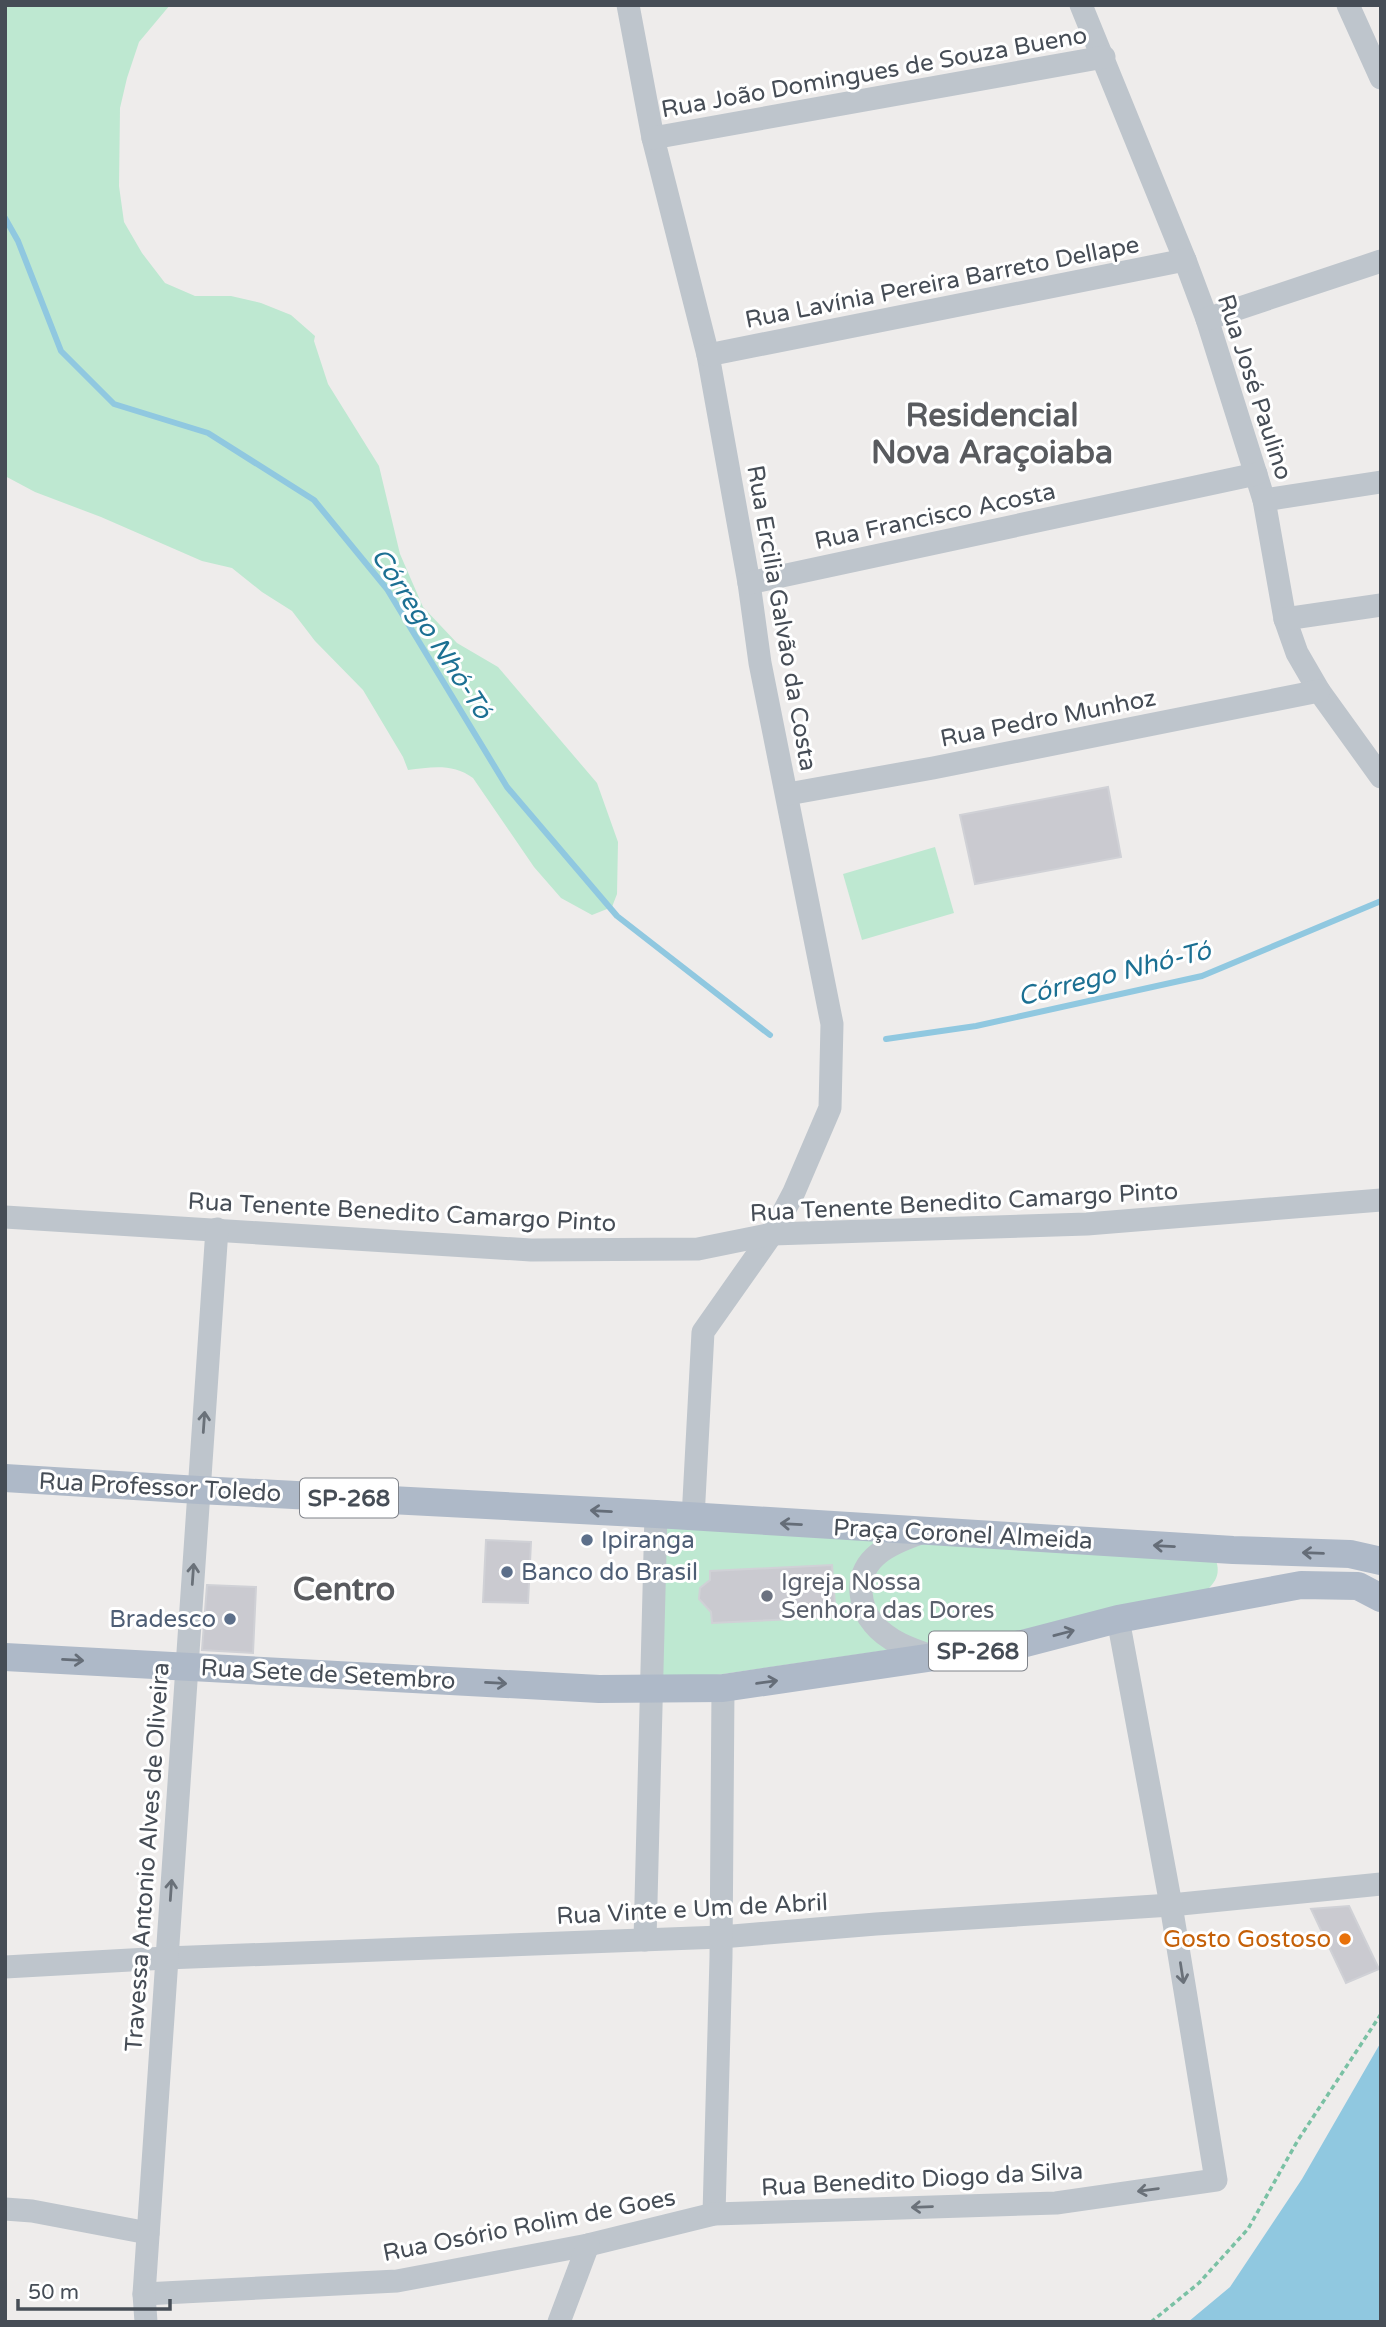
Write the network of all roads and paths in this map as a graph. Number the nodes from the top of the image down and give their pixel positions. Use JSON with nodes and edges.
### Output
{"nodes":[{"id":1,"x":628,"y":5,"type":"edge"},
{"id":2,"x":1081,"y":5,"type":"edge"},
{"id":3,"x":1348,"y":5,"type":"edge"},
{"id":4,"x":1104,"y":57,"type":"junction"},
{"id":5,"x":1381,"y":78,"type":"edge"},
{"id":6,"x":653,"y":138,"type":"junction"},
{"id":7,"x":1185,"y":260,"type":"junction"},
{"id":8,"x":1381,"y":261,"type":"edge"},
{"id":9,"x":1207,"y":320,"type":"junction"},
{"id":10,"x":708,"y":355,"type":"junction"},
{"id":11,"x":1256,"y":474,"type":"junction"},
{"id":12,"x":1381,"y":482,"type":"edge"},
{"id":13,"x":1264,"y":500,"type":"junction"},
{"id":14,"x":749,"y":583,"type":"junction"},
{"id":15,"x":1381,"y":605,"type":"edge"},
{"id":16,"x":1285,"y":619,"type":"junction"},
{"id":17,"x":1319,"y":691,"type":"junction"},
{"id":18,"x":1381,"y":777,"type":"edge"},
{"id":19,"x":788,"y":794,"type":"junction"},
{"id":20,"x":1381,"y":1200,"type":"edge"},
{"id":21,"x":5,"y":1217,"type":"edge"},
{"id":22,"x":217,"y":1229,"type":"junction"},
{"id":23,"x":772,"y":1234,"type":"junction"},
{"id":24,"x":5,"y":1478,"type":"edge"},
{"id":25,"x":199,"y":1490,"type":"junction"},
{"id":26,"x":656,"y":1514,"type":"junction"},
{"id":27,"x":693,"y":1518,"type":"junction"},
{"id":28,"x":924,"y":1532,"type":"junction"},
{"id":29,"x":1381,"y":1561,"type":"edge"},
{"id":30,"x":1381,"y":1598,"type":"edge"},
{"id":31,"x":1118,"y":1619,"type":"junction"},
{"id":32,"x":5,"y":1657,"type":"edge"},
{"id":33,"x":936,"y":1658,"type":"junction"},
{"id":34,"x":186,"y":1666,"type":"junction"},
{"id":35,"x":723,"y":1688,"type":"junction"},
{"id":36,"x":650,"y":1690,"type":"junction"},
{"id":37,"x":1381,"y":1884,"type":"edge"},
{"id":38,"x":1171,"y":1905,"type":"junction"},
{"id":39,"x":721,"y":1937,"type":"junction"},
{"id":40,"x":645,"y":1940,"type":"junction"},
{"id":41,"x":166,"y":1958,"type":"junction"},
{"id":42,"x":5,"y":1967,"type":"edge"},
{"id":43,"x":1381,"y":2014,"type":"edge"},
{"id":44,"x":5,"y":2209,"type":"edge"},
{"id":45,"x":714,"y":2214,"type":"junction"},
{"id":46,"x":148,"y":2232,"type":"junction"},
{"id":47,"x":588,"y":2245,"type":"junction"},
{"id":48,"x":144,"y":2294,"type":"junction"},
{"id":49,"x":146,"y":2322,"type":"edge"},
{"id":50,"x":559,"y":2322,"type":"edge"},
{"id":51,"x":1152,"y":2322,"type":"edge"}],
"edges":[{"from":1,"to":6,"type":"street","name":"Rua Ercilia Galvão da Costa"},
{"from":2,"to":4,"type":"street","name":"Rua José Paulino"},
{"from":3,"to":5,"type":"street"},
{"from":4,"to":6,"type":"street","name":"Rua João Domingues de Souza Bueno"},
{"from":4,"to":7,"type":"street","name":"Rua José Paulino"},
{"from":6,"to":10,"type":"street","name":"Rua Ercilia Galvão da Costa"},
{"from":7,"to":9,"type":"street","name":"Rua José Paulino"},
{"from":7,"to":10,"type":"street","name":"Rua Lavínia Pereira Barreto Dellape"},
{"from":8,"to":9,"type":"street"},
{"from":9,"to":11,"type":"street","name":"Rua José Paulino"},
{"from":10,"to":14,"type":"street","name":"Rua Ercilia Galvão da Costa"},
{"from":11,"to":13,"type":"street","name":"Rua José Paulino"},
{"from":11,"to":14,"type":"street","name":"Rua Francisco Acosta"},
{"from":12,"to":13,"type":"street"},
{"from":13,"to":16,"type":"street","name":"Rua José Paulino"},
{"from":14,"to":19,"type":"street","name":"Rua Ercilia Galvão da Costa"},
{"from":15,"to":16,"type":"street"},
{"from":16,"to":17,"type":"street","name":"Rua José Paulino"},
{"from":17,"to":18,"type":"street","name":"Rua José Paulino"},
{"from":17,"to":19,"type":"street","name":"Rua Pedro Munhoz"},
{"from":19,"to":23,"type":"street","name":"Rua Ercilia Galvão da Costa"},
{"from":20,"to":23,"type":"street","name":"Rua Tenente Benedito Camargo Pinto"},
{"from":21,"to":22,"type":"street","name":"Rua Tenente Benedito Camargo Pinto"},
{"from":22,"to":23,"type":"street","name":"Rua Tenente Benedito Camargo Pinto"},
{"from":25,"to":22,"type":"street","name":"Travessa Antonio Alves de Oliveira","one_way":true},
{"from":23,"to":27,"type":"street","name":"Rua Ercilia Galvão da Costa"},
{"from":24,"to":25,"type":"main road","name":"Rua Professor Toledo","number":"SP-268"},
{"from":26,"to":25,"type":"main road","name":"Rua Professor Toledo","number":"SP-268","one_way":true},
{"from":34,"to":25,"type":"street","name":"Travessa Antonio Alves de Oliveira","one_way":true},
{"from":26,"to":27,"type":"main road","name":"Rua Professor Toledo","number":"SP-268"},
{"from":26,"to":36,"type":"street"},
{"from":28,"to":27,"type":"main road","name":"Praça Coronel Almeida","number":"SP-268","one_way":true},
{"from":29,"to":28,"type":"main road","name":"Praça Coronel Almeida","number":"SP-268","one_way":true},
{"from":28,"to":33,"type":"street"},
{"from":30,"to":31,"type":"main road","number":"SP-268"},
{"from":33,"to":31,"type":"main road","number":"SP-268","one_way":true},
{"from":31,"to":38,"type":"street"},
{"from":32,"to":34,"type":"main road","name":"Rua Sete de Setembro","number":"SP-268","one_way":true},
{"from":35,"to":33,"type":"main road","number":"SP-268","one_way":true},
{"from":34,"to":36,"type":"main road","name":"Rua Sete de Setembro","number":"SP-268","one_way":true},
{"from":41,"to":34,"type":"street","name":"Travessa Antonio Alves de Oliveira","one_way":true},
{"from":35,"to":36,"type":"main road","number":"SP-268"},
{"from":35,"to":39,"type":"street"},
{"from":36,"to":40,"type":"street"},
{"from":37,"to":38,"type":"street","name":"Rua Vinte e Um de Abril"},
{"from":38,"to":39,"type":"street","name":"Rua Vinte e Um de Abril"},
{"from":38,"to":45,"type":"street","name":"Rua Benedito Diogo da Silva","one_way":true},
{"from":39,"to":40,"type":"street","name":"Rua Vinte e Um de Abril"},
{"from":39,"to":45,"type":"street"},
{"from":40,"to":41,"type":"street","name":"Rua Vinte e Um de Abril"},
{"from":41,"to":42,"type":"street","name":"Rua Vinte e Um de Abril"},
{"from":41,"to":46,"type":"street","name":"Travessa Antonio Alves de Oliveira"},
{"from":43,"to":51,"type":"path"},
{"from":44,"to":46,"type":"street"},
{"from":45,"to":47,"type":"street","name":"Rua Osório Rolim de Goes"},
{"from":46,"to":48,"type":"street","name":"Travessa Antonio Alves de Oliveira"},
{"from":47,"to":48,"type":"street","name":"Rua Osório Rolim de Goes"},
{"from":47,"to":50,"type":"street"},
{"from":48,"to":49,"type":"street","name":"Travessa Antonio Alves de Oliveira"}]}
